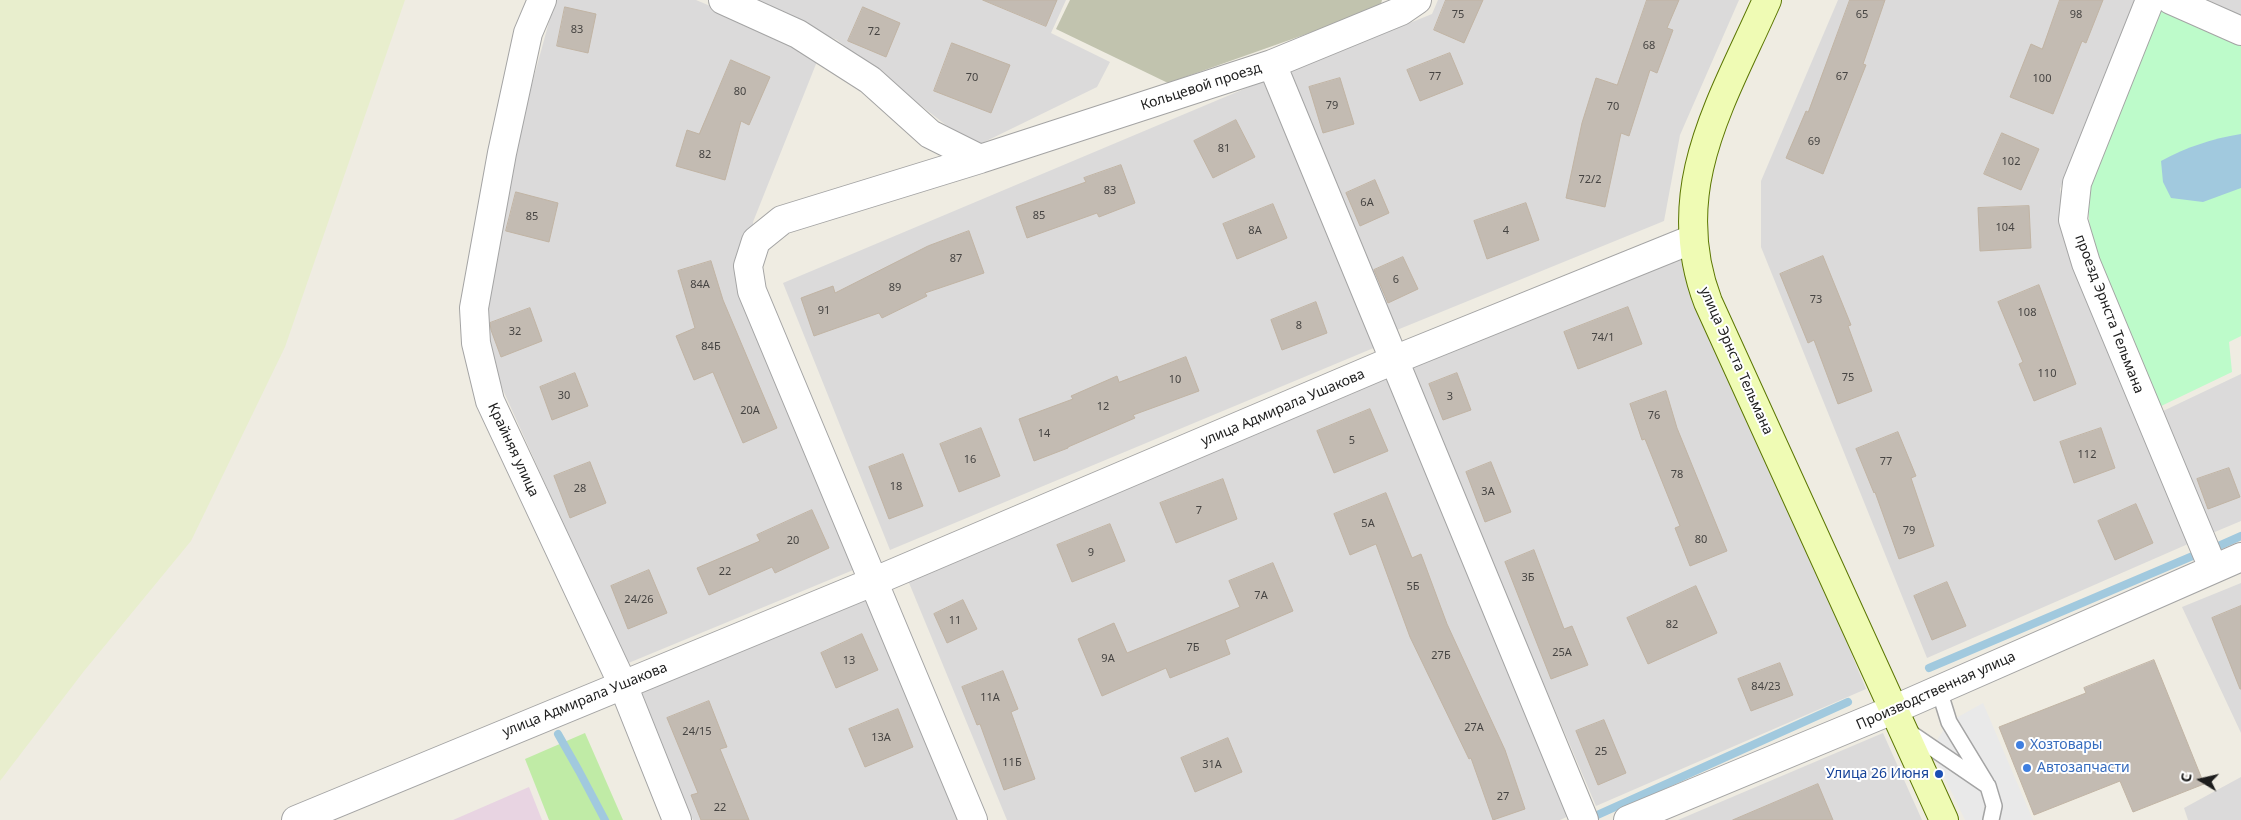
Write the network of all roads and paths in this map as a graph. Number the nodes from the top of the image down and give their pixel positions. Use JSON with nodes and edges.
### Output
{"nodes":[{"id":1,"x":542,"y":0,"type":"edge"},
{"id":2,"x":723,"y":0,"type":"edge"},
{"id":3,"x":1417,"y":0,"type":"edge"},
{"id":4,"x":1767,"y":0,"type":"edge"},
{"id":5,"x":2150,"y":0,"type":"edge"},
{"id":6,"x":2171,"y":0,"type":"edge"},
{"id":7,"x":2241,"y":31,"type":"edge"},
{"id":8,"x":1272,"y":64,"type":"junction"},
{"id":9,"x":980,"y":159,"type":"junction"},
{"id":10,"x":1693,"y":240,"type":"junction"},
{"id":11,"x":1394,"y":360,"type":"junction"},
{"id":12,"x":2241,"y":557,"type":"edge"},
{"id":13,"x":2213,"y":568,"type":"junction"},
{"id":14,"x":875,"y":581,"type":"junction"},
{"id":15,"x":623,"y":685,"type":"junction"},
{"id":16,"x":1939,"y":690,"type":"junction"},
{"id":17,"x":1899,"y":718,"type":"junction"},
{"id":18,"x":1988,"y":786,"type":"junction"},
{"id":19,"x":311,"y":817,"type":"edge"},
{"id":20,"x":677,"y":820,"type":"edge"},
{"id":21,"x":973,"y":820,"type":"edge"},
{"id":22,"x":1584,"y":820,"type":"edge"},
{"id":23,"x":1628,"y":820,"type":"edge"},
{"id":24,"x":1944,"y":820,"type":"edge"},
{"id":25,"x":1991,"y":820,"type":"edge"}],
"edges":[{"from":1,"to":15,"type":"street","name":"Крайняя улица"},
{"from":2,"to":9,"type":"street"},
{"from":3,"to":8,"type":"street","name":"Кольцевой проезд"},
{"from":4,"to":10,"type":"main road","name":"улица Эрнста Тельмана"},
{"from":5,"to":13,"type":"street","name":"проезд Эрнста Тельмана"},
{"from":6,"to":7,"type":"street"},
{"from":8,"to":9,"type":"street","name":"Кольцевой проезд"},
{"from":8,"to":11,"type":"street"},
{"from":9,"to":14,"type":"street","name":"Кольцевой проезд"},
{"from":10,"to":11,"type":"street","name":"улица Адмирала Ушакова"},
{"from":10,"to":17,"type":"main road","name":"улица Эрнста Тельмана"},
{"from":11,"to":14,"type":"street","name":"улица Адмирала Ушакова"},
{"from":11,"to":22,"type":"street"},
{"from":12,"to":13,"type":"street","name":"Производственная улица"},
{"from":13,"to":16,"type":"street","name":"Производственная улица"},
{"from":14,"to":15,"type":"street","name":"улица Адмирала Ушакова"},
{"from":14,"to":21,"type":"street"},
{"from":15,"to":19,"type":"street","name":"улица Адмирала Ушакова"},
{"from":15,"to":20,"type":"street","name":"Крайняя улица"},
{"from":16,"to":17,"type":"street","name":"Производственная улица"},
{"from":16,"to":18,"type":"lane"},
{"from":17,"to":18,"type":"lane"},
{"from":17,"to":23,"type":"street","name":"Производственная улица"},
{"from":17,"to":24,"type":"main road"},
{"from":18,"to":25,"type":"lane"}]}
